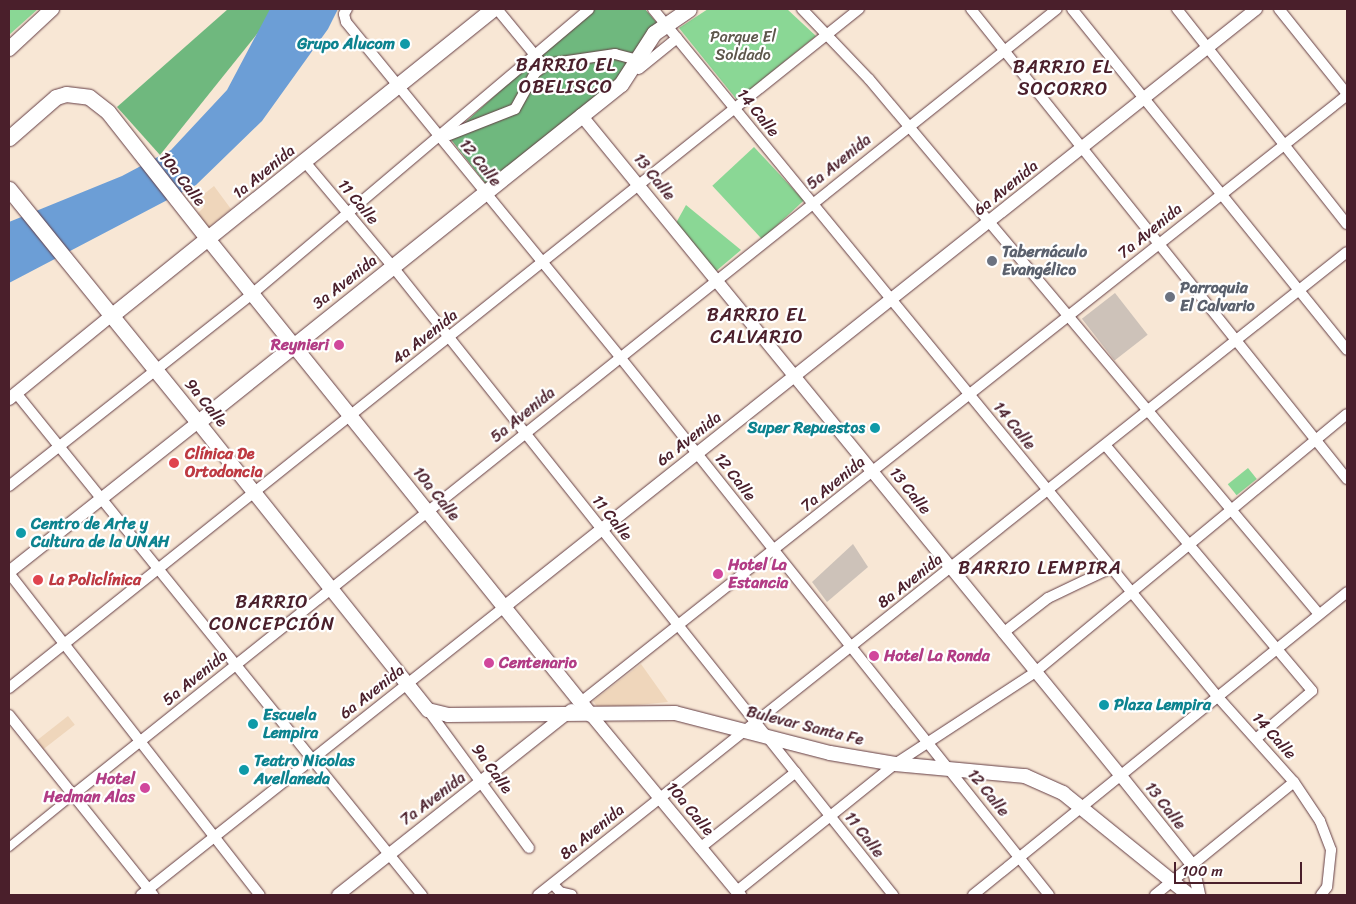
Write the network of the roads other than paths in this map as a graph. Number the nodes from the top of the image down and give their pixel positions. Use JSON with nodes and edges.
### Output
{"nodes":[{"id":1,"x":52,"y":9,"type":"edge"},
{"id":2,"x":347,"y":9,"type":"edge"},
{"id":3,"x":493,"y":9,"type":"edge"},
{"id":4,"x":497,"y":9,"type":"edge"},
{"id":5,"x":588,"y":9,"type":"edge"},
{"id":6,"x":652,"y":9,"type":"edge"},
{"id":7,"x":689,"y":9,"type":"edge"},
{"id":8,"x":802,"y":9,"type":"edge"},
{"id":9,"x":859,"y":9,"type":"edge"},
{"id":10,"x":971,"y":9,"type":"edge"},
{"id":11,"x":1057,"y":9,"type":"edge"},
{"id":12,"x":1072,"y":9,"type":"edge"},
{"id":13,"x":1177,"y":9,"type":"edge"},
{"id":14,"x":1256,"y":9,"type":"edge"},
{"id":15,"x":1279,"y":9,"type":"edge"},
{"id":16,"x":664,"y":23,"type":"junction"},
{"id":17,"x":828,"y":33,"type":"junction"},
{"id":18,"x":677,"y":38,"type":"junction"},
{"id":19,"x":1208,"y":47,"type":"junction"},
{"id":20,"x":9,"y":49,"type":"edge"},
{"id":21,"x":1004,"y":49,"type":"junction"},
{"id":22,"x":535,"y":55,"type":"junction"},
{"id":23,"x":640,"y":62,"type":"junction"},
{"id":24,"x":544,"y":66,"type":"junction"},
{"id":25,"x":399,"y":85,"type":"junction"},
{"id":26,"x":1347,"y":95,"type":"edge"},
{"id":27,"x":1145,"y":97,"type":"junction"},
{"id":28,"x":736,"y":108,"type":"junction"},
{"id":29,"x":581,"y":115,"type":"junction"},
{"id":30,"x":908,"y":126,"type":"junction"},
{"id":31,"x":9,"y":138,"type":"edge"},
{"id":32,"x":441,"y":138,"type":"junction"},
{"id":33,"x":1286,"y":144,"type":"junction"},
{"id":34,"x":1083,"y":147,"type":"junction"},
{"id":35,"x":305,"y":162,"type":"junction"},
{"id":36,"x":639,"y":185,"type":"junction"},
{"id":37,"x":11,"y":192,"type":"edge"},
{"id":38,"x":484,"y":193,"type":"junction"},
{"id":39,"x":1223,"y":194,"type":"junction"},
{"id":40,"x":811,"y":204,"type":"junction"},
{"id":41,"x":349,"y":214,"type":"junction"},
{"id":42,"x":989,"y":222,"type":"junction"},
{"id":43,"x":1347,"y":224,"type":"edge"},
{"id":44,"x":208,"y":239,"type":"junction"},
{"id":45,"x":1160,"y":244,"type":"junction"},
{"id":46,"x":1347,"y":252,"type":"edge"},
{"id":47,"x":542,"y":262,"type":"junction"},
{"id":48,"x":393,"y":267,"type":"junction"},
{"id":49,"x":717,"y":280,"type":"junction"},
{"id":50,"x":1300,"y":292,"type":"junction"},
{"id":51,"x":252,"y":294,"type":"junction"},
{"id":52,"x":891,"y":300,"type":"junction"},
{"id":53,"x":112,"y":315,"type":"junction"},
{"id":54,"x":1068,"y":318,"type":"junction"},
{"id":55,"x":449,"y":337,"type":"junction"},
{"id":56,"x":1236,"y":342,"type":"junction"},
{"id":57,"x":294,"y":345,"type":"junction"},
{"id":58,"x":1347,"y":350,"type":"edge"},
{"id":59,"x":620,"y":357,"type":"junction"},
{"id":60,"x":156,"y":370,"type":"junction"},
{"id":61,"x":795,"y":376,"type":"junction"},
{"id":62,"x":12,"y":396,"type":"edge"},
{"id":63,"x":970,"y":396,"type":"junction"},
{"id":64,"x":1148,"y":412,"type":"junction"},
{"id":65,"x":1347,"y":414,"type":"edge"},
{"id":66,"x":350,"y":415,"type":"junction"},
{"id":67,"x":198,"y":422,"type":"junction"},
{"id":68,"x":525,"y":433,"type":"junction"},
{"id":69,"x":1316,"y":440,"type":"junction"},
{"id":70,"x":59,"y":446,"type":"junction"},
{"id":71,"x":1106,"y":446,"type":"junction"},
{"id":72,"x":697,"y":454,"type":"junction"},
{"id":73,"x":874,"y":472,"type":"junction"},
{"id":74,"x":1347,"y":479,"type":"edge"},
{"id":75,"x":9,"y":486,"type":"edge"},
{"id":76,"x":1047,"y":490,"type":"junction"},
{"id":77,"x":254,"y":492,"type":"junction"},
{"id":78,"x":102,"y":500,"type":"junction"},
{"id":79,"x":1231,"y":510,"type":"junction"},
{"id":80,"x":428,"y":511,"type":"junction"},
{"id":81,"x":602,"y":530,"type":"junction"},
{"id":82,"x":1189,"y":544,"type":"junction"},
{"id":83,"x":774,"y":551,"type":"junction"},
{"id":84,"x":952,"y":567,"type":"junction"},
{"id":85,"x":1112,"y":568,"type":"junction"},
{"id":86,"x":158,"y":569,"type":"junction"},
{"id":87,"x":9,"y":573,"type":"edge"},
{"id":88,"x":330,"y":589,"type":"junction"},
{"id":89,"x":1347,"y":592,"type":"edge"},
{"id":90,"x":1132,"y":593,"type":"junction"},
{"id":91,"x":504,"y":607,"type":"junction"},
{"id":92,"x":1318,"y":613,"type":"junction"},
{"id":93,"x":680,"y":627,"type":"junction"},
{"id":94,"x":1003,"y":633,"type":"junction"},
{"id":95,"x":64,"y":643,"type":"junction"},
{"id":96,"x":850,"y":646,"type":"junction"},
{"id":97,"x":1276,"y":648,"type":"junction"},
{"id":98,"x":236,"y":664,"type":"junction"},
{"id":99,"x":1034,"y":673,"type":"junction"},
{"id":100,"x":407,"y":686,"type":"junction"},
{"id":101,"x":9,"y":688,"type":"edge"},
{"id":102,"x":1217,"y":696,"type":"junction"},
{"id":103,"x":581,"y":702,"type":"junction"},
{"id":104,"x":428,"y":710,"type":"junction"},
{"id":105,"x":9,"y":715,"type":"edge"},
{"id":106,"x":591,"y":715,"type":"junction"},
{"id":107,"x":564,"y":716,"type":"junction"},
{"id":108,"x":750,"y":726,"type":"junction"},
{"id":109,"x":769,"y":738,"type":"junction"},
{"id":110,"x":1257,"y":738,"type":"junction"},
{"id":111,"x":140,"y":741,"type":"junction"},
{"id":112,"x":928,"y":741,"type":"junction"},
{"id":113,"x":312,"y":760,"type":"junction"},
{"id":114,"x":895,"y":764,"type":"junction"},
{"id":115,"x":948,"y":767,"type":"junction"},
{"id":116,"x":796,"y":772,"type":"junction"},
{"id":117,"x":1121,"y":776,"type":"junction"},
{"id":118,"x":480,"y":782,"type":"junction"},
{"id":119,"x":1294,"y":782,"type":"junction"},
{"id":120,"x":73,"y":795,"type":"junction"},
{"id":121,"x":658,"y":798,"type":"junction"},
{"id":122,"x":1083,"y":807,"type":"junction"},
{"id":123,"x":832,"y":818,"type":"junction"},
{"id":124,"x":214,"y":837,"type":"junction"},
{"id":125,"x":9,"y":847,"type":"edge"},
{"id":126,"x":529,"y":848,"type":"dead end"},
{"id":127,"x":700,"y":848,"type":"junction"},
{"id":128,"x":388,"y":853,"type":"junction"},
{"id":129,"x":1021,"y":858,"type":"junction"},
{"id":130,"x":1193,"y":866,"type":"junction"},
{"id":131,"x":1171,"y":882,"type":"junction"},
{"id":132,"x":553,"y":884,"type":"junction"},
{"id":133,"x":148,"y":893,"type":"edge"},
{"id":134,"x":738,"y":893,"type":"edge"},
{"id":135,"x":260,"y":895,"type":"edge"},
{"id":136,"x":338,"y":895,"type":"edge"},
{"id":137,"x":422,"y":895,"type":"edge"},
{"id":138,"x":538,"y":895,"type":"edge"},
{"id":139,"x":572,"y":895,"type":"edge"},
{"id":140,"x":893,"y":895,"type":"edge"},
{"id":141,"x":973,"y":895,"type":"edge"},
{"id":142,"x":1049,"y":895,"type":"edge"},
{"id":143,"x":1155,"y":895,"type":"edge"},
{"id":144,"x":1180,"y":895,"type":"edge"},
{"id":145,"x":1189,"y":895,"type":"edge"},
{"id":146,"x":1199,"y":895,"type":"edge"},
{"id":147,"x":1321,"y":895,"type":"edge"}],
"edges":[{"from":1,"to":20,"type":"main road"},
{"from":2,"to":25,"type":"street","name":"12 Calle"},
{"from":3,"to":25,"type":"main road","name":"1a Avenida"},
{"from":4,"to":22,"type":"street"},
{"from":5,"to":22,"type":"street"},
{"from":6,"to":16,"type":"street","name":"14 Calle"},
{"from":7,"to":16,"type":"main road","name":"3a Avenida"},
{"from":8,"to":17,"type":"street"},
{"from":9,"to":17,"type":"street","name":"4a Avenida"},
{"from":10,"to":21,"type":"street"},
{"from":11,"to":21,"type":"street","name":"5a Avenida"},
{"from":12,"to":27,"type":"street"},
{"from":13,"to":19,"type":"street"},
{"from":14,"to":19,"type":"street","name":"6a Avenida"},
{"from":15,"to":26,"type":"street"},
{"from":16,"to":18,"type":"street","name":"14 Calle"},
{"from":16,"to":23,"type":"main road","name":"3a Avenida"},
{"from":17,"to":28,"type":"street","name":"4a Avenida"},
{"from":17,"to":30,"type":"street"},
{"from":18,"to":23,"type":"street"},
{"from":18,"to":28,"type":"street","name":"14 Calle"},
{"from":19,"to":27,"type":"street","name":"6a Avenida"},
{"from":19,"to":33,"type":"street"},
{"from":21,"to":30,"type":"street","name":"5a Avenida"},
{"from":21,"to":34,"type":"street"},
{"from":22,"to":24,"type":"street"},
{"from":22,"to":32,"type":"street"},
{"from":23,"to":24,"type":"street"},
{"from":23,"to":29,"type":"main road","name":"3a Avenida"},
{"from":24,"to":32,"type":"street"},
{"from":25,"to":32,"type":"street","name":"12 Calle"},
{"from":25,"to":35,"type":"main road","name":"1a Avenida"},
{"from":26,"to":33,"type":"street","name":"7a Avenida"},
{"from":27,"to":34,"type":"street","name":"6a Avenida"},
{"from":27,"to":39,"type":"street"},
{"from":28,"to":36,"type":"street","name":"4a Avenida"},
{"from":28,"to":40,"type":"street","name":"14 Calle"},
{"from":29,"to":36,"type":"street","name":"13 Calle"},
{"from":29,"to":38,"type":"main road","name":"3a Avenida"},
{"from":30,"to":40,"type":"street","name":"5a Avenida"},
{"from":30,"to":42,"type":"street"},
{"from":31,"to":44,"type":"main road","name":"10a Calle"},
{"from":32,"to":38,"type":"street","name":"12 Calle"},
{"from":32,"to":41,"type":"street"},
{"from":33,"to":39,"type":"street","name":"7a Avenida"},
{"from":33,"to":43,"type":"street"},
{"from":34,"to":42,"type":"street","name":"6a Avenida"},
{"from":34,"to":45,"type":"street"},
{"from":35,"to":41,"type":"street","name":"11 Calle"},
{"from":35,"to":44,"type":"main road","name":"1a Avenida"},
{"from":36,"to":47,"type":"street","name":"4a Avenida"},
{"from":36,"to":49,"type":"street","name":"13 Calle"},
{"from":37,"to":53,"type":"main road","name":"9a Calle"},
{"from":38,"to":47,"type":"street","name":"12 Calle"},
{"from":38,"to":48,"type":"main road","name":"3a Avenida"},
{"from":39,"to":45,"type":"street","name":"7a Avenida"},
{"from":39,"to":50,"type":"street"},
{"from":40,"to":49,"type":"street","name":"5a Avenida"},
{"from":40,"to":52,"type":"street","name":"14 Calle"},
{"from":41,"to":48,"type":"street","name":"11 Calle"},
{"from":41,"to":51,"type":"street"},
{"from":42,"to":52,"type":"street","name":"6a Avenida"},
{"from":42,"to":54,"type":"street"},
{"from":44,"to":51,"type":"main road","name":"10a Calle"},
{"from":44,"to":53,"type":"main road","name":"1a Avenida"},
{"from":45,"to":54,"type":"street","name":"7a Avenida"},
{"from":45,"to":56,"type":"street"},
{"from":46,"to":50,"type":"street","name":"8a Avenida"},
{"from":47,"to":55,"type":"street","name":"4a Avenida"},
{"from":47,"to":59,"type":"street","name":"12 Calle"},
{"from":48,"to":55,"type":"street","name":"11 Calle"},
{"from":48,"to":57,"type":"main road","name":"3a Avenida"},
{"from":49,"to":59,"type":"street","name":"5a Avenida"},
{"from":49,"to":61,"type":"street","name":"13 Calle"},
{"from":50,"to":56,"type":"street","name":"8a Avenida"},
{"from":50,"to":58,"type":"street"},
{"from":51,"to":57,"type":"main road","name":"10a Calle"},
{"from":51,"to":60,"type":"street"},
{"from":52,"to":61,"type":"street","name":"6a Avenida"},
{"from":52,"to":63,"type":"street","name":"14 Calle"},
{"from":53,"to":60,"type":"main road","name":"9a Calle"},
{"from":53,"to":62,"type":"street","name":"1a Avenida"},
{"from":54,"to":63,"type":"street","name":"7a Avenida"},
{"from":54,"to":64,"type":"street"},
{"from":55,"to":66,"type":"street","name":"4a Avenida"},
{"from":55,"to":68,"type":"street","name":"11 Calle"},
{"from":56,"to":64,"type":"street","name":"8a Avenida"},
{"from":56,"to":69,"type":"street"},
{"from":57,"to":66,"type":"main road","name":"10a Calle"},
{"from":57,"to":67,"type":"main road","name":"3a Avenida"},
{"from":59,"to":68,"type":"street","name":"5a Avenida"},
{"from":59,"to":72,"type":"street","name":"12 Calle"},
{"from":60,"to":67,"type":"main road","name":"9a Calle"},
{"from":60,"to":70,"type":"street"},
{"from":61,"to":72,"type":"street","name":"6a Avenida"},
{"from":61,"to":73,"type":"street","name":"13 Calle"},
{"from":62,"to":70,"type":"street"},
{"from":63,"to":73,"type":"street","name":"7a Avenida"},
{"from":63,"to":76,"type":"street","name":"14 Calle"},
{"from":64,"to":71,"type":"street","name":"8a Avenida"},
{"from":64,"to":79,"type":"street"},
{"from":65,"to":69,"type":"street"},
{"from":66,"to":77,"type":"street","name":"4a Avenida"},
{"from":66,"to":80,"type":"main road","name":"10a Calle"},
{"from":67,"to":77,"type":"main road","name":"9a Calle"},
{"from":67,"to":78,"type":"street","name":"3a Avenida"},
{"from":68,"to":80,"type":"street","name":"5a Avenida"},
{"from":68,"to":81,"type":"street","name":"11 Calle"},
{"from":69,"to":74,"type":"street"},
{"from":69,"to":79,"type":"street"},
{"from":70,"to":75,"type":"street"},
{"from":70,"to":78,"type":"street"},
{"from":71,"to":76,"type":"street","name":"8a Avenida"},
{"from":71,"to":82,"type":"street"},
{"from":72,"to":81,"type":"street","name":"6a Avenida"},
{"from":72,"to":83,"type":"street","name":"12 Calle"},
{"from":73,"to":83,"type":"street","name":"7a Avenida"},
{"from":73,"to":84,"type":"street","name":"13 Calle"},
{"from":76,"to":84,"type":"street","name":"8a Avenida"},
{"from":76,"to":85,"type":"street","name":"14 Calle"},
{"from":77,"to":86,"type":"street","name":"4a Avenida"},
{"from":77,"to":88,"type":"main road","name":"9a Calle"},
{"from":78,"to":86,"type":"street"},
{"from":78,"to":87,"type":"street","name":"3a Avenida"},
{"from":79,"to":82,"type":"street"},
{"from":79,"to":92,"type":"street"},
{"from":80,"to":88,"type":"street","name":"5a Avenida"},
{"from":80,"to":91,"type":"main road","name":"10a Calle"},
{"from":81,"to":91,"type":"street","name":"6a Avenida"},
{"from":81,"to":93,"type":"street","name":"11 Calle"},
{"from":82,"to":90,"type":"street"},
{"from":82,"to":97,"type":"street"},
{"from":83,"to":93,"type":"street","name":"7a Avenida"},
{"from":83,"to":96,"type":"street","name":"12 Calle"},
{"from":84,"to":94,"type":"street","name":"13 Calle"},
{"from":84,"to":96,"type":"street","name":"8a Avenida"},
{"from":85,"to":90,"type":"street","name":"14 Calle"},
{"from":85,"to":94,"type":"street"},
{"from":86,"to":95,"type":"street","name":"4a Avenida"},
{"from":86,"to":98,"type":"street"},
{"from":87,"to":95,"type":"street"},
{"from":88,"to":98,"type":"street","name":"5a Avenida"},
{"from":88,"to":100,"type":"main road","name":"9a Calle"},
{"from":89,"to":92,"type":"street"},
{"from":90,"to":99,"type":"street"},
{"from":90,"to":102,"type":"street","name":"14 Calle"},
{"from":91,"to":100,"type":"street","name":"6a Avenida"},
{"from":91,"to":103,"type":"main road","name":"10a Calle"},
{"from":92,"to":97,"type":"street"},
{"from":93,"to":103,"type":"street","name":"7a Avenida"},
{"from":93,"to":108,"type":"street","name":"11 Calle"},
{"from":94,"to":99,"type":"street","name":"13 Calle"},
{"from":95,"to":101,"type":"street","name":"4a Avenida"},
{"from":95,"to":111,"type":"street"},
{"from":96,"to":108,"type":"street","name":"8a Avenida"},
{"from":96,"to":112,"type":"street","name":"12 Calle"},
{"from":97,"to":102,"type":"street"},
{"from":97,"to":110,"type":"street"},
{"from":98,"to":111,"type":"street","name":"5a Avenida"},
{"from":98,"to":113,"type":"street"},
{"from":99,"to":112,"type":"street"},
{"from":99,"to":117,"type":"street","name":"13 Calle"},
{"from":100,"to":104,"type":"main road"},
{"from":100,"to":113,"type":"street","name":"6a Avenida"},
{"from":102,"to":110,"type":"street","name":"14 Calle"},
{"from":102,"to":117,"type":"street"},
{"from":103,"to":106,"type":"main road","name":"10a Calle"},
{"from":103,"to":107,"type":"street","name":"7a Avenida"},
{"from":104,"to":107,"type":"main road","name":"Bulevar Santa Fe"},
{"from":104,"to":118,"type":"street","name":"9a Calle"},
{"from":105,"to":120,"type":"street"},
{"from":106,"to":107,"type":"main road","name":"Bulevar Santa Fe"},
{"from":106,"to":108,"type":"main road","name":"Bulevar Santa Fe"},
{"from":106,"to":121,"type":"street","name":"10a Calle"},
{"from":107,"to":118,"type":"street","name":"7a Avenida"},
{"from":108,"to":109,"type":"main road","name":"Bulevar Santa Fe"},
{"from":108,"to":121,"type":"street","name":"8a Avenida"},
{"from":109,"to":114,"type":"main road","name":"Bulevar Santa Fe"},
{"from":109,"to":116,"type":"street","name":"11 Calle"},
{"from":110,"to":119,"type":"street","name":"14 Calle"},
{"from":111,"to":120,"type":"street","name":"5a Avenida"},
{"from":111,"to":124,"type":"street"},
{"from":112,"to":114,"type":"street"},
{"from":112,"to":115,"type":"street","name":"12 Calle"},
{"from":113,"to":124,"type":"street","name":"6a Avenida"},
{"from":113,"to":128,"type":"street"},
{"from":114,"to":115,"type":"main road","name":"Bulevar Santa Fe"},
{"from":114,"to":123,"type":"street"},
{"from":115,"to":122,"type":"main road","name":"Bulevar Santa Fe"},
{"from":115,"to":129,"type":"street","name":"12 Calle"},
{"from":116,"to":123,"type":"street","name":"11 Calle"},
{"from":116,"to":127,"type":"street"},
{"from":117,"to":122,"type":"street"},
{"from":117,"to":130,"type":"street","name":"13 Calle"},
{"from":118,"to":126,"type":"street","name":"9a Calle"},
{"from":118,"to":128,"type":"street","name":"7a Avenida"},
{"from":119,"to":130,"type":"street"},
{"from":119,"to":147,"type":"street","name":"14 Calle"},
{"from":120,"to":125,"type":"street","name":"5a Avenida"},
{"from":120,"to":133,"type":"street"},
{"from":121,"to":127,"type":"street","name":"10a Calle"},
{"from":121,"to":132,"type":"street","name":"8a Avenida"},
{"from":122,"to":129,"type":"street"},
{"from":122,"to":131,"type":"main road","name":"Bulevar Santa Fe"},
{"from":123,"to":134,"type":"street"},
{"from":123,"to":140,"type":"street","name":"11 Calle"},
{"from":124,"to":133,"type":"street","name":"6a Avenida"},
{"from":124,"to":135,"type":"street"},
{"from":127,"to":134,"type":"street","name":"10a Calle"},
{"from":128,"to":136,"type":"street","name":"7a Avenida"},
{"from":128,"to":137,"type":"street"},
{"from":129,"to":141,"type":"street"},
{"from":129,"to":142,"type":"street","name":"12 Calle"},
{"from":130,"to":131,"type":"street"},
{"from":130,"to":146,"type":"street","name":"13 Calle"},
{"from":131,"to":143,"type":"street"},
{"from":131,"to":144,"type":"main road","name":"Bulevar Santa Fe"},
{"from":131,"to":145,"type":"main road","name":"Bulevar Santa Fe"},
{"from":132,"to":138,"type":"street","name":"8a Avenida"},
{"from":132,"to":139,"type":"street"}]}
